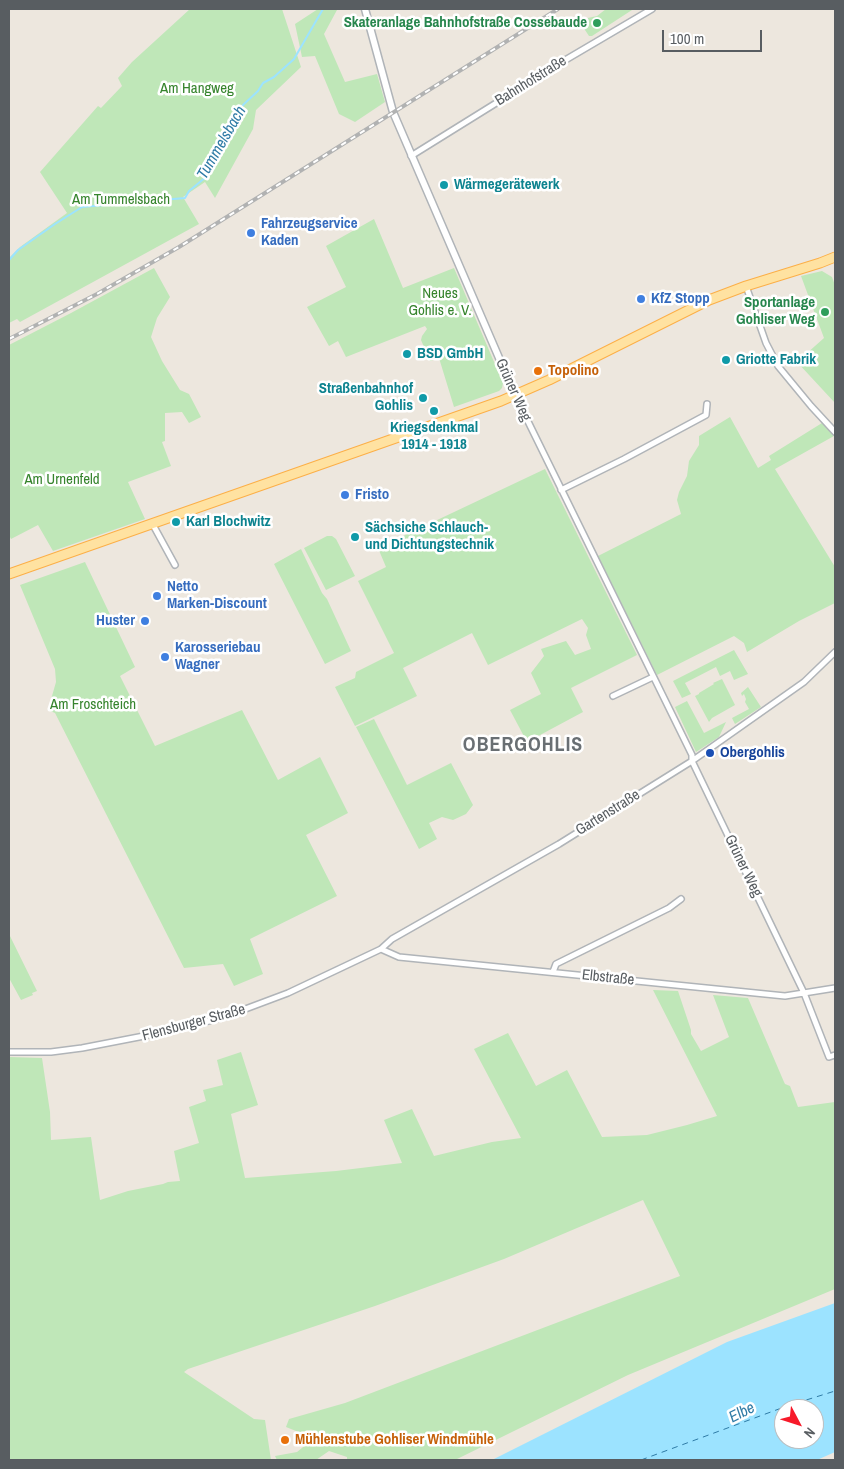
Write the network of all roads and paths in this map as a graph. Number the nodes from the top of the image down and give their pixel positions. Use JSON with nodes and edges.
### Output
{"nodes":[{"id":1,"x":365,"y":9,"type":"edge"},
{"id":2,"x":652,"y":9,"type":"edge"},
{"id":3,"x":411,"y":156,"type":"junction"},
{"id":4,"x":835,"y":257,"type":"edge"},
{"id":5,"x":746,"y":286,"type":"junction"},
{"id":6,"x":515,"y":395,"type":"junction"},
{"id":7,"x":707,"y":404,"type":"dead end"},
{"id":8,"x":835,"y":432,"type":"edge"},
{"id":9,"x":561,"y":490,"type":"junction"},
{"id":10,"x":152,"y":524,"type":"junction"},
{"id":11,"x":175,"y":565,"type":"dead end"},
{"id":12,"x":9,"y":574,"type":"edge"},
{"id":13,"x":835,"y":652,"type":"edge"},
{"id":14,"x":653,"y":677,"type":"junction"},
{"id":15,"x":613,"y":696,"type":"dead end"},
{"id":16,"x":692,"y":761,"type":"junction"},
{"id":17,"x":681,"y":899,"type":"dead end"},
{"id":18,"x":381,"y":949,"type":"junction"},
{"id":19,"x":368,"y":955,"type":"joint"},
{"id":20,"x":552,"y":972,"type":"junction"},
{"id":21,"x":835,"y":988,"type":"edge"},
{"id":22,"x":804,"y":993,"type":"junction"},
{"id":23,"x":9,"y":1052,"type":"edge"},
{"id":24,"x":835,"y":1055,"type":"edge"}],
"edges":[{"from":1,"to":3,"type":"street","name":"Grüner Weg"},
{"from":2,"to":3,"type":"street","name":"Bahnhofstraße"},
{"from":3,"to":6,"type":"street","name":"Grüner Weg"},
{"from":4,"to":5,"type":"main road"},
{"from":5,"to":6,"type":"main road"},
{"from":5,"to":8,"type":"street"},
{"from":6,"to":9,"type":"street","name":"Grüner Weg"},
{"from":6,"to":10,"type":"main road"},
{"from":7,"to":9,"type":"street"},
{"from":9,"to":14,"type":"street","name":"Grüner Weg"},
{"from":10,"to":11,"type":"street"},
{"from":10,"to":12,"type":"main road"},
{"from":13,"to":16,"type":"street","name":"Gartenstraße"},
{"from":14,"to":15,"type":"street"},
{"from":14,"to":16,"type":"street","name":"Grüner Weg"},
{"from":16,"to":18,"type":"street","name":"Gartenstraße"},
{"from":16,"to":22,"type":"street","name":"Grüner Weg"},
{"from":17,"to":20,"type":"street"},
{"from":18,"to":19,"type":"street","name":"Gartenstraße"},
{"from":18,"to":20,"type":"street","name":"Elbstraße"},
{"from":19,"to":23,"type":"street","name":"Flensburger Straße"},
{"from":20,"to":22,"type":"street","name":"Elbstraße"},
{"from":21,"to":22,"type":"street","name":"Elbstraße"},
{"from":22,"to":24,"type":"street","name":"Grüner Weg"}]}
